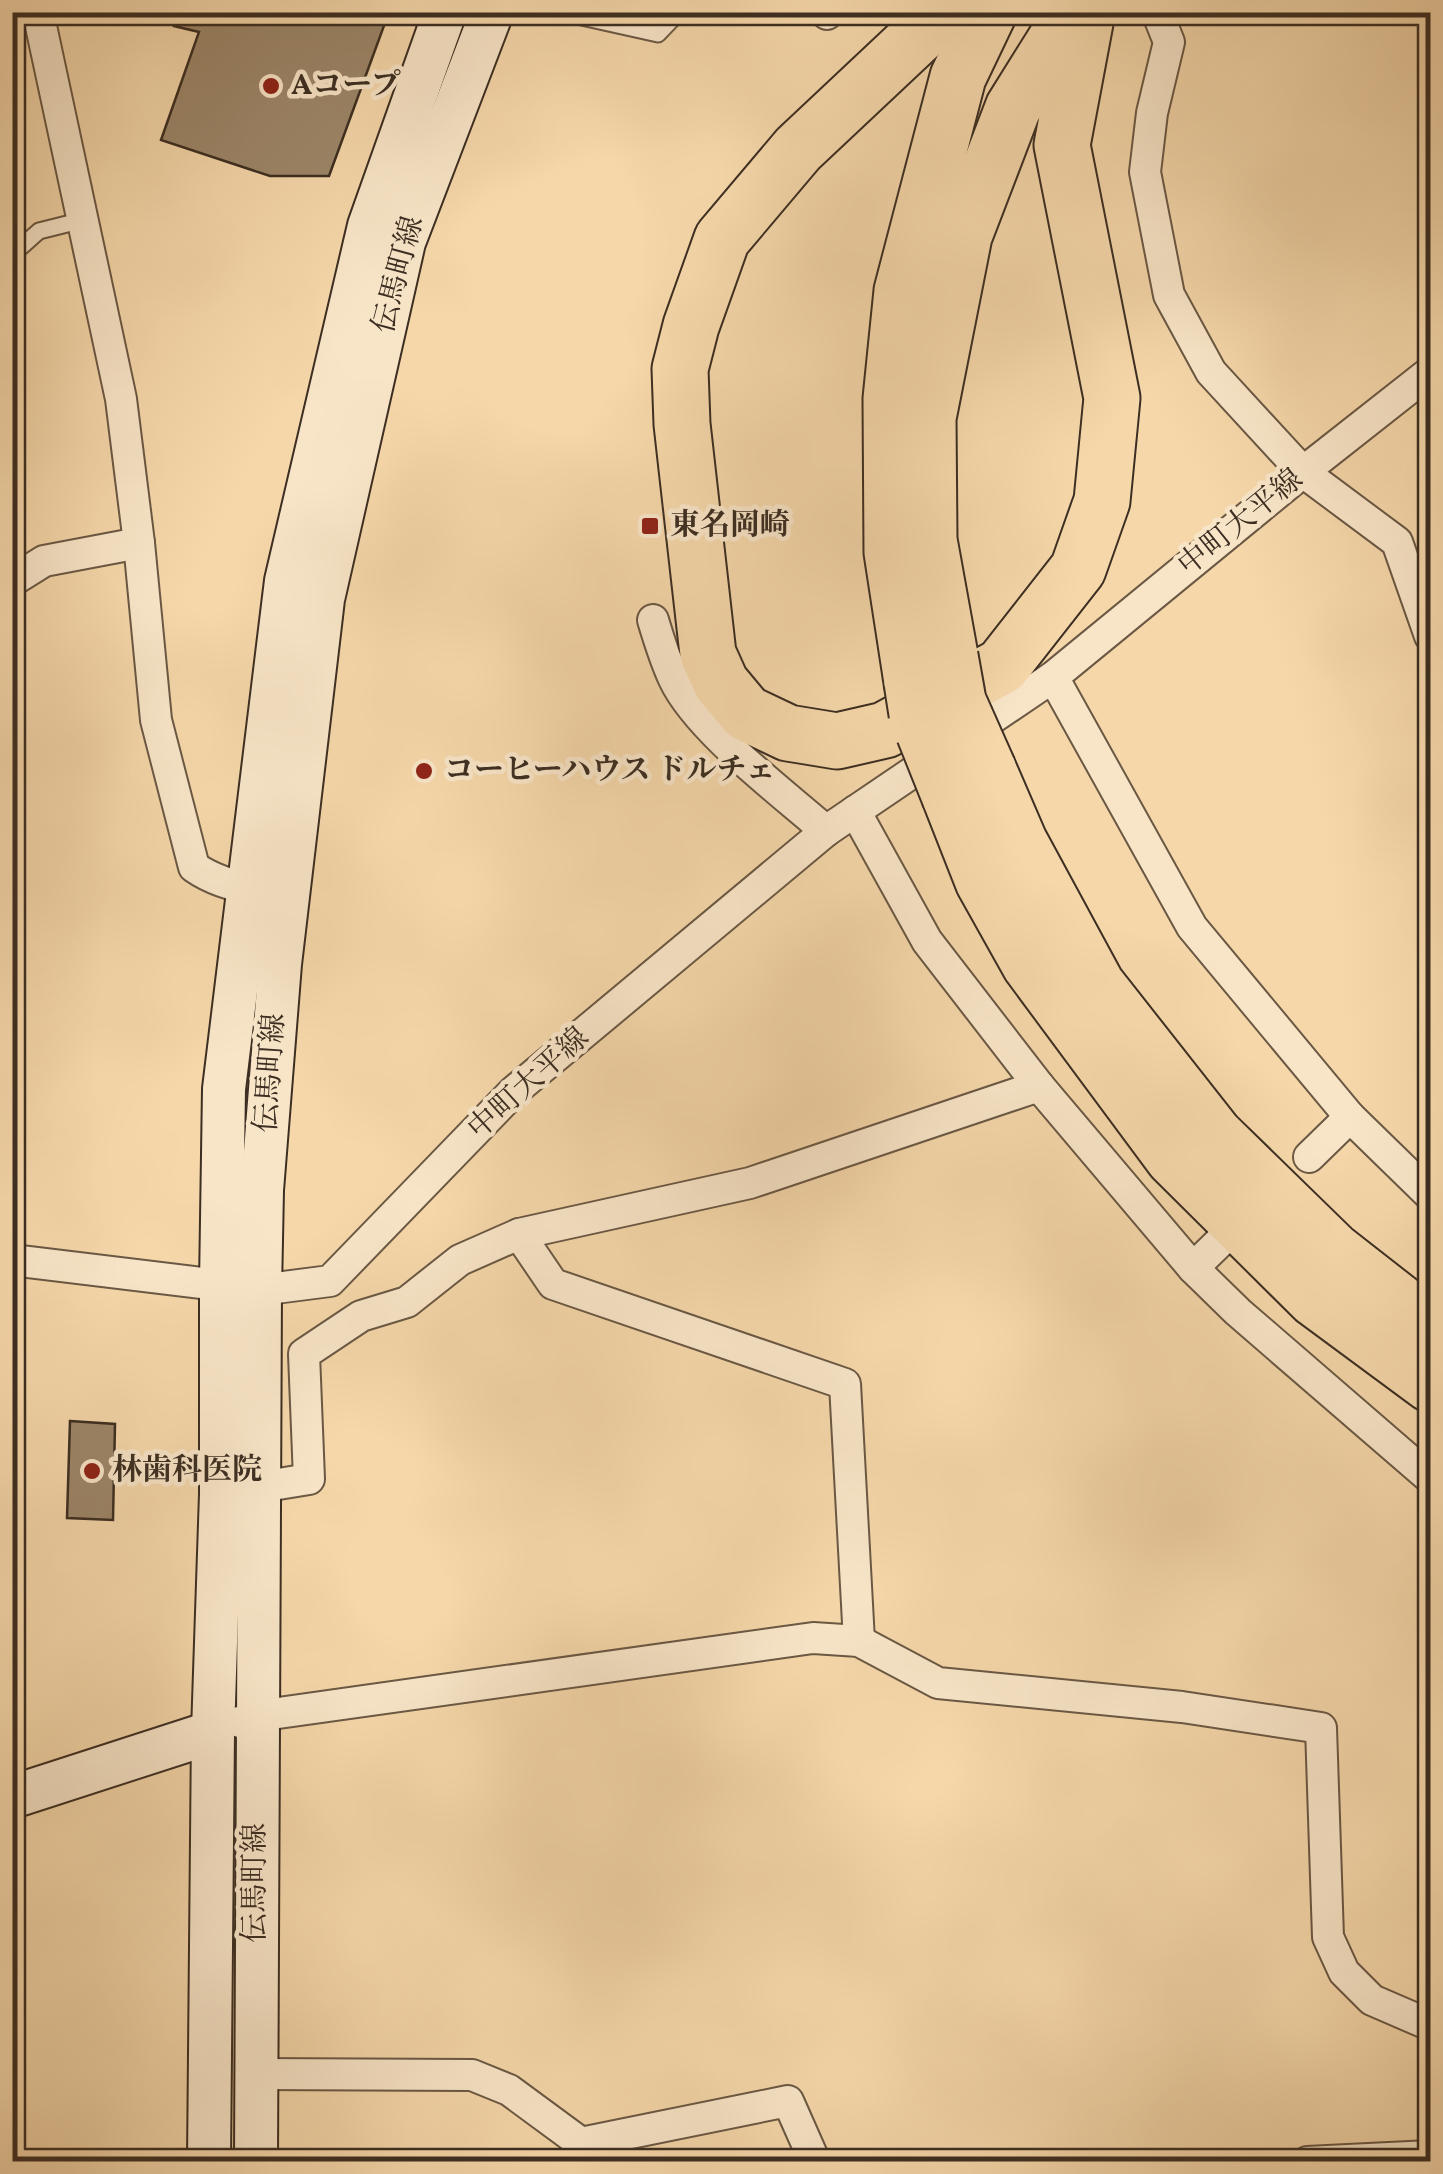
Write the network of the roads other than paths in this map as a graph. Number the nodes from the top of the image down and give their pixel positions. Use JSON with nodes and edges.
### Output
{"nodes":[{"id":1,"x":38,"y":12,"type":"edge"},
{"id":2,"x":445,"y":12,"type":"edge"},
{"id":3,"x":492,"y":12,"type":"edge"},
{"id":4,"x":559,"y":12,"type":"edge"},
{"id":5,"x":680,"y":12,"type":"edge"},
{"id":6,"x":788,"y":12,"type":"edge"},
{"id":7,"x":947,"y":12,"type":"edge"},
{"id":8,"x":989,"y":12,"type":"edge"},
{"id":9,"x":1073,"y":12,"type":"edge"},
{"id":10,"x":1087,"y":12,"type":"edge"},
{"id":11,"x":1157,"y":12,"type":"edge"},
{"id":12,"x":828,"y":13,"type":"edge"},
{"id":13,"x":83,"y":220,"type":"junction"},
{"id":14,"x":12,"y":256,"type":"edge"},
{"id":15,"x":1430,"y":372,"type":"edge"},
{"id":16,"x":1303,"y":472,"type":"junction"},
{"id":17,"x":139,"y":543,"type":"junction"},
{"id":18,"x":12,"y":581,"type":"edge"},
{"id":19,"x":652,"y":620,"type":"dead end"},
{"id":20,"x":1430,"y":636,"type":"edge"},
{"id":21,"x":931,"y":669,"type":"junction"},
{"id":22,"x":1053,"y":677,"type":"junction"},
{"id":23,"x":969,"y":783,"type":"junction"},
{"id":24,"x":855,"y":811,"type":"junction"},
{"id":25,"x":826,"y":831,"type":"junction"},
{"id":26,"x":268,"y":891,"type":"junction"},
{"id":27,"x":1040,"y":1086,"type":"junction"},
{"id":28,"x":1350,"y":1117,"type":"junction"},
{"id":29,"x":1309,"y":1157,"type":"dead end"},
{"id":30,"x":1430,"y":1195,"type":"edge"},
{"id":31,"x":1230,"y":1232,"type":"dead end"},
{"id":32,"x":519,"y":1234,"type":"junction"},
{"id":33,"x":12,"y":1260,"type":"edge"},
{"id":34,"x":1193,"y":1268,"type":"junction"},
{"id":35,"x":240,"y":1288,"type":"junction"},
{"id":36,"x":1430,"y":1326,"type":"edge"},
{"id":37,"x":1430,"y":1384,"type":"edge"},
{"id":38,"x":1430,"y":1478,"type":"edge"},
{"id":39,"x":260,"y":1487,"type":"junction"},
{"id":40,"x":859,"y":1641,"type":"junction"},
{"id":41,"x":256,"y":1716,"type":"junction"},
{"id":42,"x":212,"y":1732,"type":"junction"},
{"id":43,"x":12,"y":1797,"type":"edge"},
{"id":44,"x":1430,"y":2025,"type":"edge"},
{"id":45,"x":256,"y":2074,"type":"junction"},
{"id":46,"x":580,"y":2152,"type":"edge"},
{"id":47,"x":1430,"y":2156,"type":"edge"},
{"id":48,"x":209,"y":2162,"type":"edge"},
{"id":49,"x":256,"y":2162,"type":"edge"},
{"id":50,"x":815,"y":2162,"type":"edge"},
{"id":51,"x":1307,"y":2162,"type":"edge"}],
"edges":[{"from":1,"to":13,"type":"street"},
{"from":2,"to":26,"type":"street","name":"伝馬町線"},
{"from":3,"to":26,"type":"street","name":"伝馬町線"},
{"from":4,"to":5,"type":"lane"},
{"from":6,"to":12,"type":"lane"},
{"from":7,"to":10,"type":"highway"},
{"from":8,"to":21,"type":"highway"},
{"from":9,"to":21,"type":"highway"},
{"from":11,"to":16,"type":"street"},
{"from":13,"to":14,"type":"lane"},
{"from":13,"to":17,"type":"street"},
{"from":15,"to":16,"type":"street","name":"中町大平線"},
{"from":16,"to":20,"type":"street"},
{"from":16,"to":22,"type":"street","name":"中町大平線"},
{"from":17,"to":18,"type":"street"},
{"from":17,"to":26,"type":"street"},
{"from":19,"to":25,"type":"street"},
{"from":21,"to":23,"type":"highway","bridge":true},
{"from":22,"to":24,"type":"street","name":"中町大平線"},
{"from":22,"to":28,"type":"street"},
{"from":23,"to":36,"type":"highway"},
{"from":23,"to":37,"type":"highway"},
{"from":24,"to":25,"type":"street","name":"中町大平線"},
{"from":24,"to":27,"type":"street"},
{"from":25,"to":35,"type":"street","name":"中町大平線"},
{"from":26,"to":35,"type":"street","name":"伝馬町線"},
{"from":27,"to":32,"type":"street"},
{"from":27,"to":34,"type":"street"},
{"from":28,"to":29,"type":"street"},
{"from":28,"to":30,"type":"street"},
{"from":31,"to":34,"type":"street"},
{"from":32,"to":39,"type":"street"},
{"from":32,"to":40,"type":"street"},
{"from":33,"to":35,"type":"street","name":"中町大平線"},
{"from":34,"to":38,"type":"street"},
{"from":35,"to":39,"type":"street","name":"伝馬町線"},
{"from":35,"to":42,"type":"street","name":"伝馬町線"},
{"from":39,"to":41,"type":"street","name":"伝馬町線"},
{"from":40,"to":41,"type":"street"},
{"from":40,"to":44,"type":"street"},
{"from":41,"to":42,"type":"street"},
{"from":41,"to":45,"type":"street","name":"伝馬町線"},
{"from":42,"to":43,"type":"street"},
{"from":42,"to":48,"type":"street","name":"伝馬町線"},
{"from":45,"to":46,"type":"street"},
{"from":45,"to":49,"type":"street","name":"伝馬町線"},
{"from":46,"to":50,"type":"street"},
{"from":47,"to":51,"type":"street"}]}
